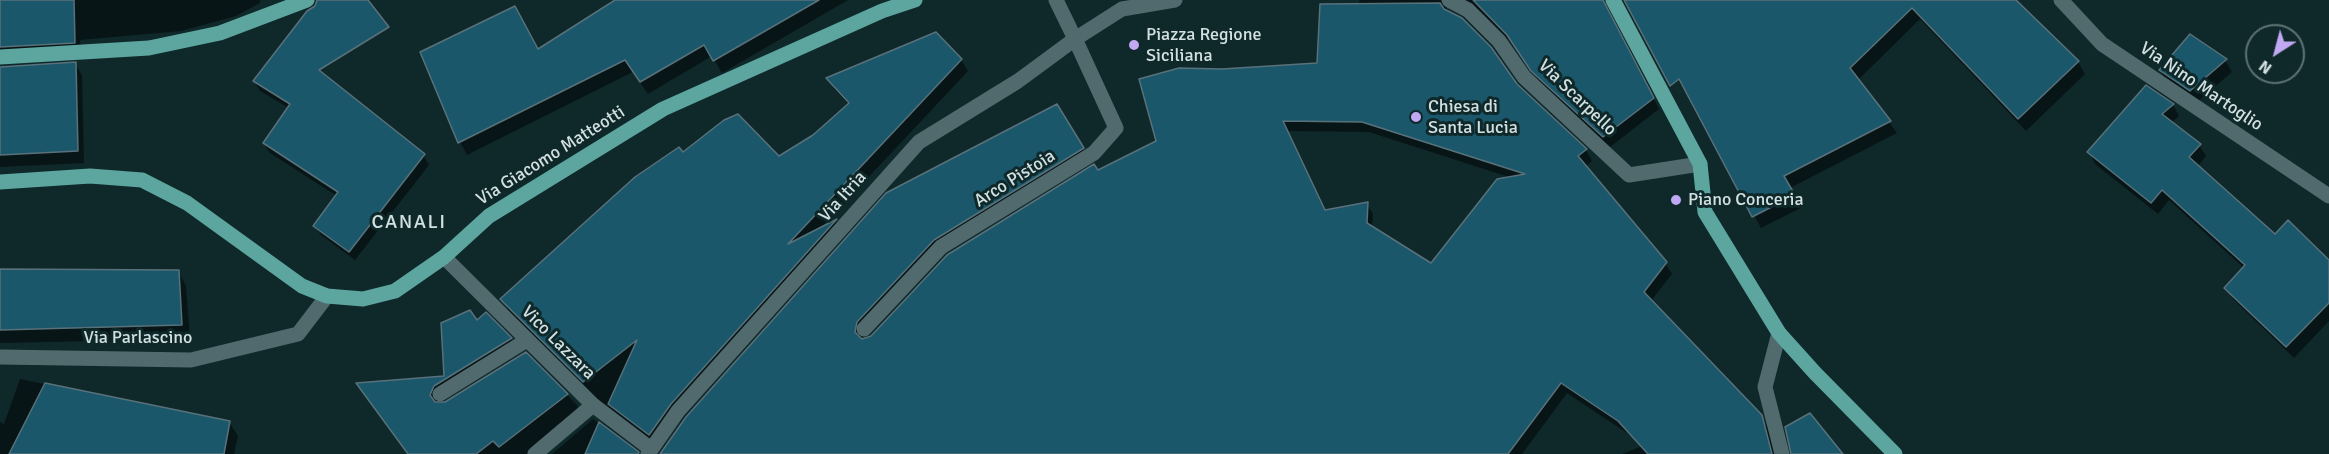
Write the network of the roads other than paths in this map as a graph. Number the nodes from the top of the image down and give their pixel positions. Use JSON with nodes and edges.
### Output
{"nodes":[{"id":1,"x":307,"y":0,"type":"edge"},
{"id":2,"x":1056,"y":0,"type":"edge"},
{"id":3,"x":1175,"y":0,"type":"edge"},
{"id":4,"x":1449,"y":0,"type":"edge"},
{"id":5,"x":1613,"y":0,"type":"edge"},
{"id":6,"x":2061,"y":0,"type":"edge"},
{"id":7,"x":910,"y":2,"type":"edge"},
{"id":8,"x":1075,"y":39,"type":"junction"},
{"id":9,"x":0,"y":57,"type":"edge"},
{"id":10,"x":1700,"y":164,"type":"junction"},
{"id":11,"x":0,"y":182,"type":"edge"},
{"id":12,"x":2329,"y":196,"type":"edge"},
{"id":13,"x":444,"y":257,"type":"junction"},
{"id":14,"x":327,"y":297,"type":"junction"},
{"id":15,"x":864,"y":329,"type":"dead end"},
{"id":16,"x":1779,"y":333,"type":"junction"},
{"id":17,"x":527,"y":340,"type":"junction"},
{"id":18,"x":0,"y":357,"type":"edge"},
{"id":19,"x":440,"y":394,"type":"dead end"},
{"id":20,"x":592,"y":405,"type":"junction"},
{"id":21,"x":649,"y":452,"type":"edge"},
{"id":22,"x":535,"y":454,"type":"edge"},
{"id":23,"x":1782,"y":454,"type":"edge"},
{"id":24,"x":1895,"y":454,"type":"edge"}],
"edges":[{"from":1,"to":9,"type":"main road"},
{"from":2,"to":8,"type":"street"},
{"from":3,"to":8,"type":"street"},
{"from":4,"to":10,"type":"street","name":"Via Scarpello"},
{"from":5,"to":10,"type":"main road"},
{"from":6,"to":12,"type":"street","name":"Via Nino Martoglio"},
{"from":7,"to":13,"type":"main road","name":"Via Giacomo Matteotti"},
{"from":8,"to":15,"type":"street","name":"Arco Pistoia"},
{"from":8,"to":21,"type":"street","name":"Via Itria"},
{"from":10,"to":16,"type":"main road"},
{"from":11,"to":14,"type":"main road","name":"Via Giacomo Matteotti"},
{"from":13,"to":14,"type":"main road","name":"Via Giacomo Matteotti"},
{"from":13,"to":17,"type":"street","name":"Vico Lazzara"},
{"from":14,"to":18,"type":"street","name":"Via Parlascino"},
{"from":16,"to":23,"type":"street"},
{"from":16,"to":24,"type":"main road"},
{"from":17,"to":19,"type":"street"},
{"from":17,"to":20,"type":"street","name":"Vico Lazzara"},
{"from":20,"to":21,"type":"street","name":"Vico Lazzara"},
{"from":20,"to":22,"type":"street"}]}
